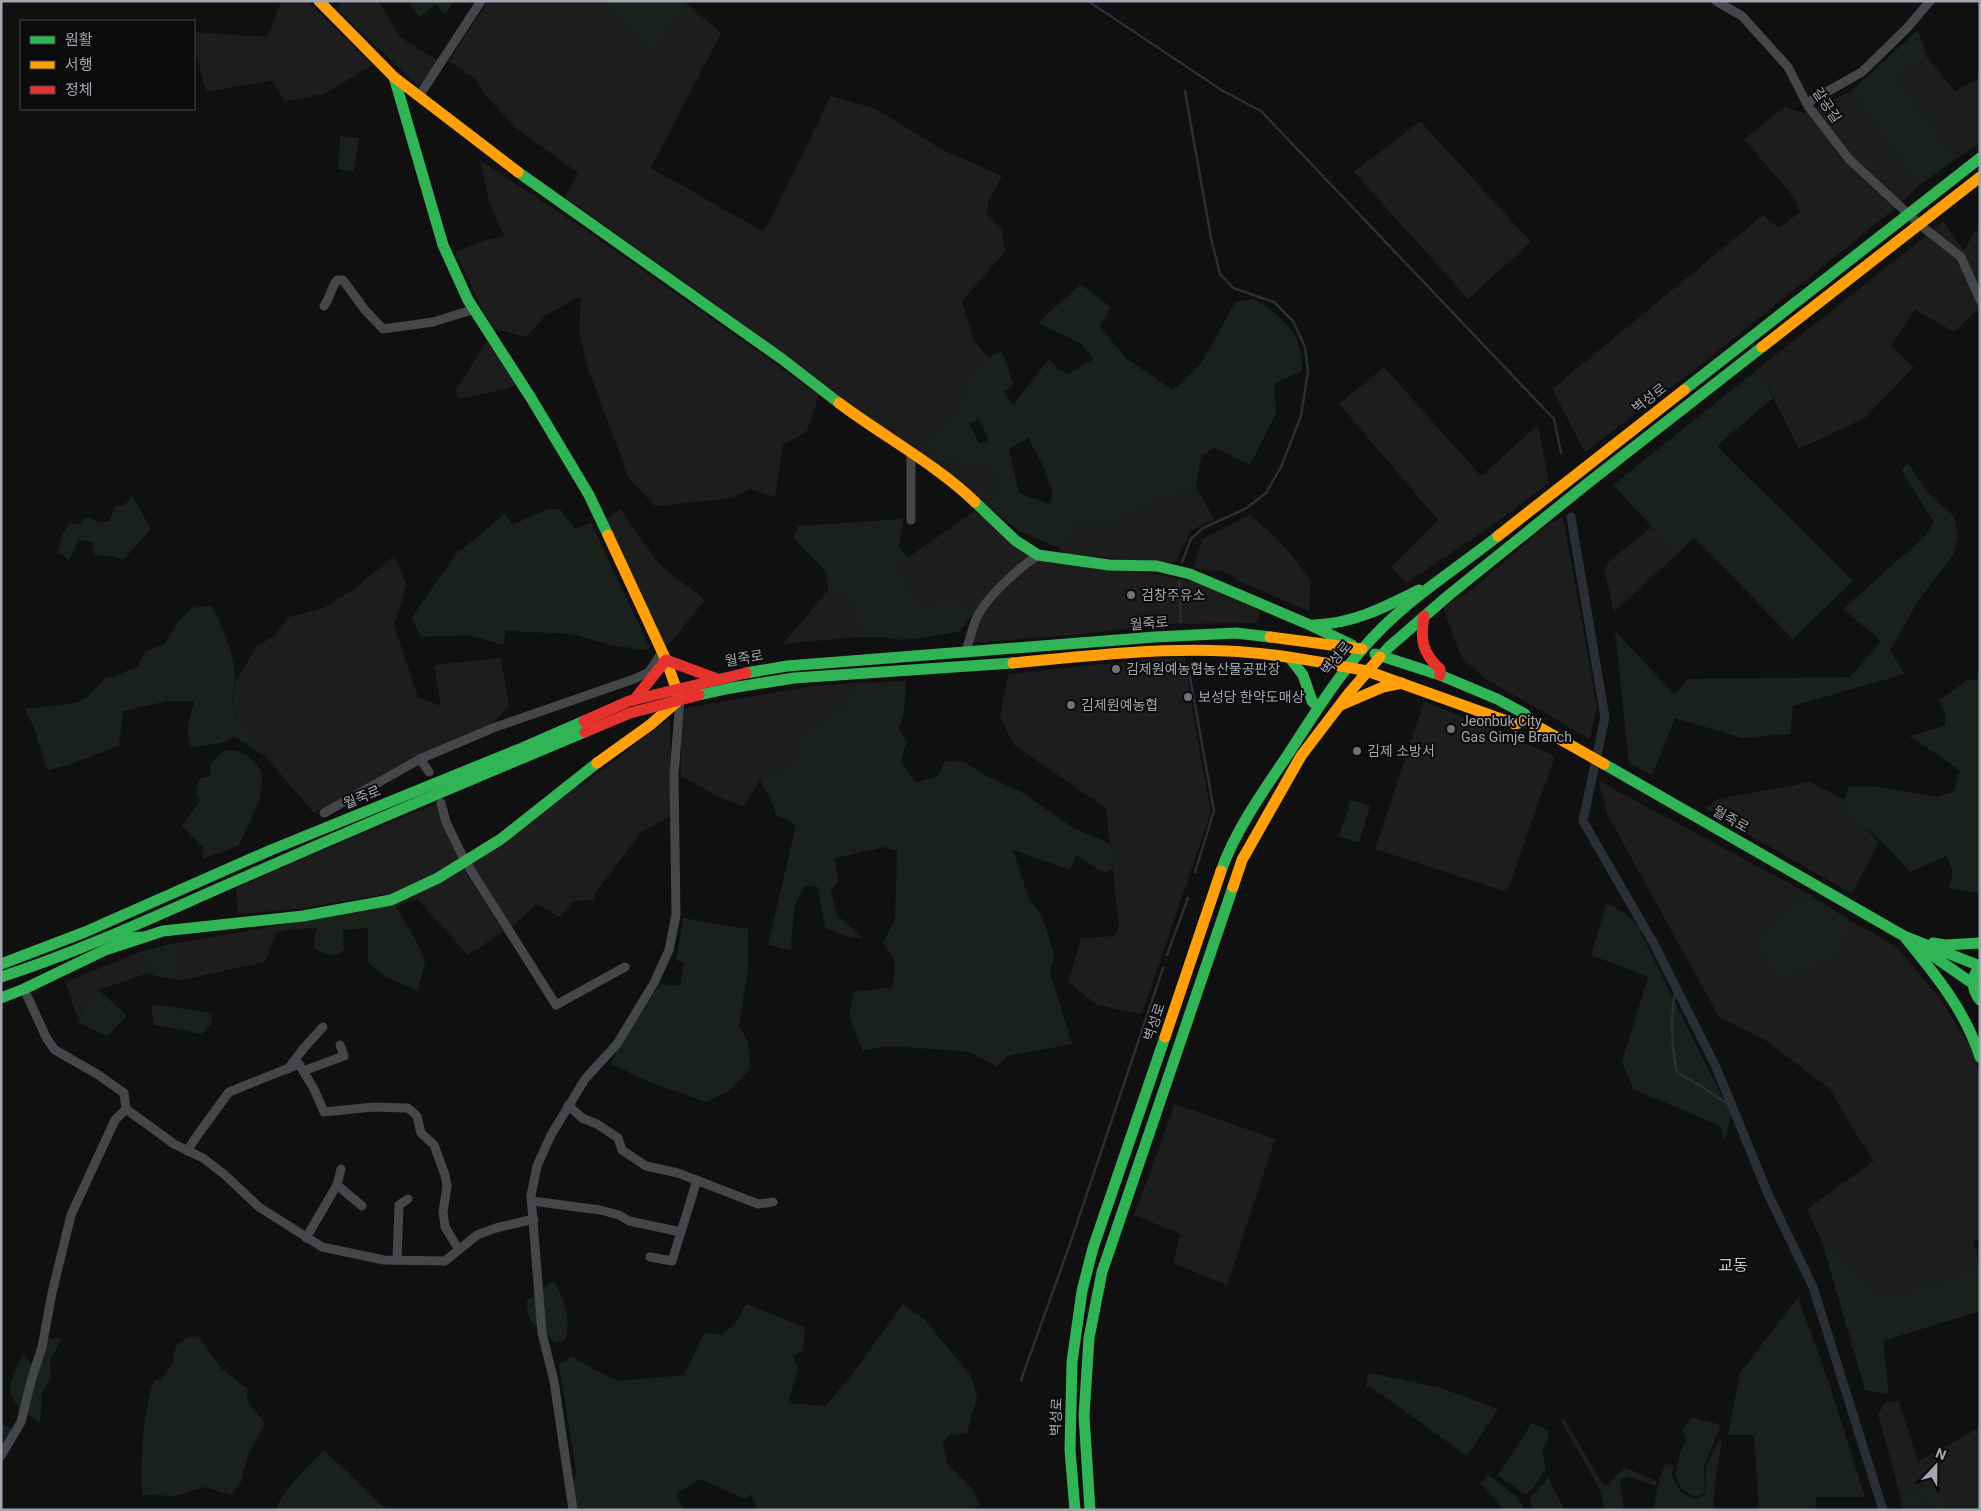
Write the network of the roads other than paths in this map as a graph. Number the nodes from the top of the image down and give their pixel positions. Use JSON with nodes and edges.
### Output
{"nodes":[{"id":1,"x":319,"y":1,"type":"edge"},
{"id":2,"x":480,"y":1,"type":"edge"},
{"id":3,"x":1716,"y":1,"type":"edge"},
{"id":4,"x":1930,"y":1,"type":"edge"},
{"id":5,"x":394,"y":77,"type":"junction"},
{"id":6,"x":419,"y":96,"type":"junction"},
{"id":7,"x":1807,"y":103,"type":"junction"},
{"id":8,"x":1980,"y":158,"type":"edge"},
{"id":9,"x":1980,"y":177,"type":"edge"},
{"id":10,"x":1909,"y":215,"type":"junction"},
{"id":11,"x":1919,"y":224,"type":"junction"},
{"id":12,"x":1980,"y":300,"type":"edge"},
{"id":13,"x":324,"y":306,"type":"dead end"},
{"id":14,"x":475,"y":310,"type":"junction"},
{"id":15,"x":911,"y":454,"type":"junction"},
{"id":16,"x":911,"y":520,"type":"dead end"},
{"id":17,"x":1038,"y":555,"type":"junction"},
{"id":18,"x":1437,"y":582,"type":"junction"},
{"id":19,"x":1424,"y":616,"type":"junction"},
{"id":20,"x":1310,"y":624,"type":"junction"},
{"id":21,"x":1362,"y":649,"type":"junction"},
{"id":22,"x":965,"y":653,"type":"junction"},
{"id":23,"x":664,"y":656,"type":"junction"},
{"id":24,"x":1380,"y":656,"type":"junction"},
{"id":25,"x":1290,"y":658,"type":"junction"},
{"id":26,"x":1347,"y":666,"type":"junction"},
{"id":27,"x":1367,"y":671,"type":"junction"},
{"id":28,"x":1440,"y":675,"type":"junction"},
{"id":29,"x":717,"y":679,"type":"junction"},
{"id":30,"x":1402,"y":683,"type":"junction"},
{"id":31,"x":678,"y":694,"type":"junction"},
{"id":32,"x":634,"y":700,"type":"junction"},
{"id":33,"x":1318,"y":707,"type":"junction"},
{"id":34,"x":1337,"y":708,"type":"junction"},
{"id":35,"x":1528,"y":721,"type":"junction"},
{"id":36,"x":420,"y":758,"type":"junction"},
{"id":37,"x":428,"y":772,"type":"dead end"},
{"id":38,"x":441,"y":803,"type":"dead end"},
{"id":39,"x":324,"y":813,"type":"dead end"},
{"id":40,"x":465,"y":861,"type":"junction"},
{"id":41,"x":1904,"y":936,"type":"junction"},
{"id":42,"x":144,"y":937,"type":"junction"},
{"id":43,"x":100,"y":940,"type":"junction"},
{"id":44,"x":1920,"y":942,"type":"junction"},
{"id":45,"x":1980,"y":943,"type":"edge"},
{"id":46,"x":1,"y":964,"type":"edge"},
{"id":47,"x":1980,"y":966,"type":"edge"},
{"id":48,"x":625,"y":967,"type":"dead end"},
{"id":49,"x":1,"y":977,"type":"edge"},
{"id":50,"x":1972,"y":983,"type":"junction"},
{"id":51,"x":24,"y":989,"type":"junction"},
{"id":52,"x":1,"y":998,"type":"edge"},
{"id":53,"x":1980,"y":1000,"type":"edge"},
{"id":54,"x":323,"y":1027,"type":"dead end"},
{"id":55,"x":340,"y":1046,"type":"dead end"},
{"id":56,"x":1980,"y":1056,"type":"edge"},
{"id":57,"x":288,"y":1070,"type":"junction"},
{"id":58,"x":303,"y":1071,"type":"junction"},
{"id":59,"x":568,"y":1105,"type":"junction"},
{"id":60,"x":126,"y":1109,"type":"junction"},
{"id":61,"x":187,"y":1151,"type":"junction"},
{"id":62,"x":340,"y":1169,"type":"dead end"},
{"id":63,"x":697,"y":1180,"type":"junction"},
{"id":64,"x":337,"y":1185,"type":"junction"},
{"id":65,"x":408,"y":1200,"type":"dead end"},
{"id":66,"x":532,"y":1201,"type":"junction"},
{"id":67,"x":773,"y":1202,"type":"dead end"},
{"id":68,"x":362,"y":1206,"type":"dead end"},
{"id":69,"x":534,"y":1219,"type":"junction"},
{"id":70,"x":681,"y":1232,"type":"junction"},
{"id":71,"x":306,"y":1238,"type":"junction"},
{"id":72,"x":459,"y":1250,"type":"junction"},
{"id":73,"x":650,"y":1257,"type":"dead end"},
{"id":74,"x":397,"y":1260,"type":"junction"},
{"id":75,"x":1,"y":1456,"type":"edge"},
{"id":76,"x":574,"y":1510,"type":"edge"},
{"id":77,"x":1075,"y":1510,"type":"edge"},
{"id":78,"x":1090,"y":1510,"type":"edge"}],
"edges":[{"from":1,"to":5,"type":"main road"},
{"from":2,"to":6,"type":"street"},
{"from":3,"to":7,"type":"street","name":"갈공길"},
{"from":4,"to":7,"type":"street"},
{"from":5,"to":6,"type":"main road"},
{"from":5,"to":14,"type":"main road"},
{"from":6,"to":15,"type":"main road"},
{"from":7,"to":10,"type":"street","name":"갈공길"},
{"from":8,"to":10,"type":"main road","name":"벽성로"},
{"from":9,"to":11,"type":"main road","name":"벽성로"},
{"from":10,"to":11,"type":"street","name":"갈공길"},
{"from":10,"to":18,"type":"main road","name":"벽성로"},
{"from":11,"to":12,"type":"street","name":"갈공길"},
{"from":11,"to":19,"type":"main road","name":"벽성로"},
{"from":13,"to":14,"type":"street"},
{"from":14,"to":23,"type":"main road"},
{"from":15,"to":16,"type":"street"},
{"from":15,"to":17,"type":"main road"},
{"from":17,"to":20,"type":"main road"},
{"from":17,"to":22,"type":"street"},
{"from":18,"to":20,"type":"main road"},
{"from":18,"to":21,"type":"main road","name":"벽성로"},
{"from":19,"to":24,"type":"main road","name":"벽성로"},
{"from":19,"to":28,"type":"main road"},
{"from":20,"to":21,"type":"main road"},
{"from":21,"to":22,"type":"main road","name":"월죽로"},
{"from":21,"to":24,"type":"main road","name":"월죽로"},
{"from":21,"to":26,"type":"main road","name":"벽성로"},
{"from":22,"to":29,"type":"main road","name":"월죽로"},
{"from":23,"to":29,"type":"main road"},
{"from":23,"to":31,"type":"main road"},
{"from":23,"to":32,"type":"main road"},
{"from":23,"to":36,"type":"street"},
{"from":24,"to":27,"type":"main road","name":"벽성로"},
{"from":24,"to":28,"type":"main road","name":"월죽로"},
{"from":25,"to":26,"type":"main road","name":"월죽로"},
{"from":25,"to":31,"type":"main road","name":"월죽로"},
{"from":25,"to":33,"type":"main road"},
{"from":26,"to":27,"type":"main road","name":"월죽로"},
{"from":26,"to":33,"type":"main road","name":"벽성로"},
{"from":27,"to":30,"type":"main road","name":"월죽로"},
{"from":27,"to":34,"type":"main road","name":"벽성로"},
{"from":28,"to":35,"type":"main road","name":"월죽로"},
{"from":29,"to":31,"type":"main road","name":"월죽로"},
{"from":30,"to":34,"type":"main road"},
{"from":30,"to":35,"type":"main road","name":"월죽로"},
{"from":31,"to":32,"type":"main road","name":"월죽로"},
{"from":31,"to":40,"type":"main road"},
{"from":31,"to":43,"type":"main road","name":"월죽로"},
{"from":31,"to":59,"type":"street"},
{"from":32,"to":46,"type":"main road","name":"월죽로"},
{"from":33,"to":77,"type":"main road","name":"벽성로"},
{"from":34,"to":78,"type":"main road","name":"벽성로"},
{"from":35,"to":41,"type":"main road","name":"월죽로"},
{"from":36,"to":37,"type":"street"},
{"from":36,"to":39,"type":"street"},
{"from":38,"to":40,"type":"street"},
{"from":40,"to":42,"type":"main road"},
{"from":40,"to":48,"type":"street"},
{"from":41,"to":44,"type":"main road","name":"월죽로"},
{"from":41,"to":50,"type":"main road"},
{"from":41,"to":56,"type":"main road"},
{"from":42,"to":43,"type":"main road"},
{"from":42,"to":51,"type":"main road"},
{"from":43,"to":49,"type":"main road","name":"월죽로"},
{"from":44,"to":45,"type":"main road"},
{"from":44,"to":47,"type":"main road"},
{"from":47,"to":50,"type":"main road"},
{"from":50,"to":53,"type":"main road"},
{"from":51,"to":52,"type":"main road"},
{"from":51,"to":60,"type":"street"},
{"from":54,"to":57,"type":"street"},
{"from":55,"to":58,"type":"street"},
{"from":57,"to":58,"type":"street"},
{"from":57,"to":61,"type":"street"},
{"from":58,"to":72,"type":"street"},
{"from":59,"to":63,"type":"street"},
{"from":59,"to":66,"type":"street"},
{"from":60,"to":61,"type":"street"},
{"from":60,"to":75,"type":"street"},
{"from":61,"to":71,"type":"street"},
{"from":62,"to":64,"type":"street"},
{"from":63,"to":67,"type":"street"},
{"from":63,"to":70,"type":"street"},
{"from":64,"to":68,"type":"street"},
{"from":64,"to":71,"type":"street"},
{"from":65,"to":74,"type":"street"},
{"from":66,"to":69,"type":"street"},
{"from":66,"to":70,"type":"street"},
{"from":69,"to":72,"type":"street"},
{"from":69,"to":76,"type":"street"},
{"from":70,"to":73,"type":"street"},
{"from":71,"to":74,"type":"street"},
{"from":72,"to":74,"type":"street"}]}
